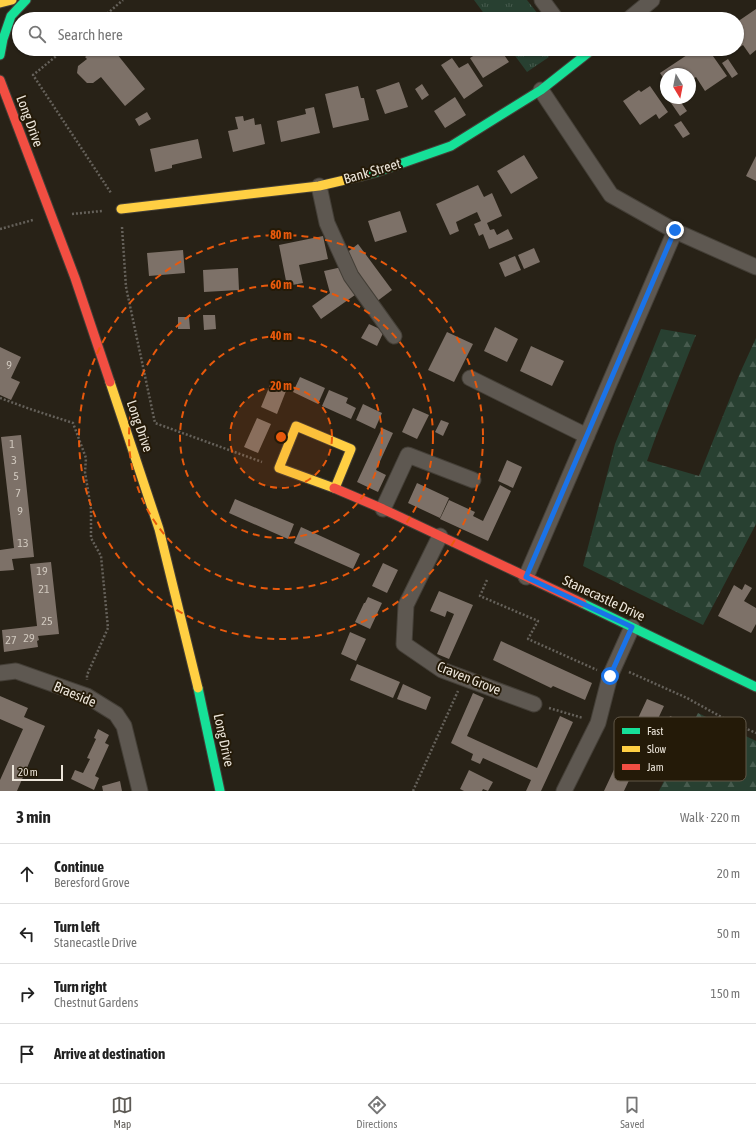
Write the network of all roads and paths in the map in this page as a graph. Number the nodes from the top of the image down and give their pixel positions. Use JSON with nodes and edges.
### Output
{"nodes":[{"id":1,"x":12,"y":0,"type":"edge"},
{"id":2,"x":26,"y":0,"type":"edge"},
{"id":3,"x":123,"y":0,"type":"edge"},
{"id":4,"x":542,"y":0,"type":"edge"},
{"id":5,"x":652,"y":0,"type":"edge"},
{"id":6,"x":0,"y":4,"type":"edge"},
{"id":7,"x":15,"y":12,"type":"edge"},
{"id":8,"x":109,"y":12,"type":"edge"},
{"id":9,"x":551,"y":12,"type":"edge"},
{"id":10,"x":637,"y":12,"type":"edge"},
{"id":11,"x":12,"y":15,"type":"edge"},
{"id":12,"x":0,"y":55,"type":"edge"},
{"id":13,"x":56,"y":56,"type":"edge"},
{"id":14,"x":579,"y":56,"type":"edge"},
{"id":15,"x":0,"y":80,"type":"edge"},
{"id":16,"x":541,"y":90,"type":"junction"},
{"id":17,"x":319,"y":186,"type":"junction"},
{"id":18,"x":121,"y":209,"type":"junction"},
{"id":19,"x":70,"y":214,"type":"dead end"},
{"id":20,"x":37,"y":219,"type":"dead end"},
{"id":21,"x":0,"y":229,"type":"edge"},
{"id":22,"x":675,"y":230,"type":"junction"},
{"id":23,"x":756,"y":267,"type":"edge"},
{"id":24,"x":394,"y":336,"type":"dead end"},
{"id":25,"x":470,"y":378,"type":"dead end"},
{"id":26,"x":0,"y":398,"type":"edge"},
{"id":27,"x":587,"y":436,"type":"junction"},
{"id":28,"x":280,"y":468,"type":"junction"},
{"id":29,"x":473,"y":480,"type":"dead end"},
{"id":30,"x":335,"y":488,"type":"junction"},
{"id":31,"x":383,"y":509,"type":"junction"},
{"id":32,"x":440,"y":536,"type":"junction"},
{"id":33,"x":495,"y":563,"type":"junction"},
{"id":34,"x":526,"y":577,"type":"junction"},
{"id":35,"x":632,"y":627,"type":"junction"},
{"id":36,"x":612,"y":671,"type":"junction"},
{"id":37,"x":0,"y":673,"type":"edge"},
{"id":38,"x":464,"y":678,"type":"junction"},
{"id":39,"x":756,"y":687,"type":"edge"},
{"id":40,"x":87,"y":696,"type":"junction"},
{"id":41,"x":534,"y":704,"type":"joint"},
{"id":42,"x":721,"y":717,"type":"edge"},
{"id":43,"x":598,"y":723,"type":"junction"},
{"id":44,"x":746,"y":728,"type":"edge"},
{"id":45,"x":756,"y":733,"type":"edge"},
{"id":46,"x":140,"y":791,"type":"edge"},
{"id":47,"x":220,"y":791,"type":"edge"},
{"id":48,"x":413,"y":791,"type":"edge"},
{"id":49,"x":564,"y":791,"type":"edge"}],
"edges":[{"from":1,"to":6,"type":"street"},
{"from":2,"to":7,"type":"street"},
{"from":3,"to":8,"type":"path"},
{"from":4,"to":9,"type":"street"},
{"from":5,"to":10,"type":"street"},
{"from":11,"to":12,"type":"street"},
{"from":13,"to":18,"type":"path"},
{"from":14,"to":16,"type":"street","name":"Bank Street"},
{"from":15,"to":47,"type":"street","name":"Long Drive"},
{"from":16,"to":17,"type":"street","name":"Bank Street"},
{"from":16,"to":22,"type":"street"},
{"from":17,"to":18,"type":"street","name":"Bank Street"},
{"from":17,"to":24,"type":"street"},
{"from":18,"to":19,"type":"path"},
{"from":18,"to":28,"type":"path"},
{"from":20,"to":21,"type":"path"},
{"from":22,"to":23,"type":"street"},
{"from":22,"to":27,"type":"street"},
{"from":25,"to":27,"type":"street"},
{"from":26,"to":40,"type":"path"},
{"from":27,"to":34,"type":"street"},
{"from":28,"to":30,"type":"street","name":"Stanecastle Drive"},
{"from":28,"to":30,"type":"street"},
{"from":29,"to":31,"type":"street"},
{"from":30,"to":31,"type":"street","name":"Stanecastle Drive"},
{"from":31,"to":32,"type":"street","name":"Stanecastle Drive"},
{"from":32,"to":33,"type":"street","name":"Stanecastle Drive"},
{"from":32,"to":38,"type":"street","name":"Craven Grove"},
{"from":33,"to":34,"type":"street","name":"Stanecastle Drive"},
{"from":33,"to":36,"type":"path"},
{"from":34,"to":35,"type":"street","name":"Stanecastle Drive"},
{"from":35,"to":36,"type":"street"},
{"from":35,"to":39,"type":"street","name":"Stanecastle Drive"},
{"from":36,"to":42,"type":"path"},
{"from":36,"to":43,"type":"street"},
{"from":37,"to":40,"type":"street","name":"Braeside"},
{"from":38,"to":41,"type":"street","name":"Craven Grove"},
{"from":38,"to":48,"type":"path"},
{"from":40,"to":46,"type":"street","name":"Braeside"},
{"from":41,"to":43,"type":"path"},
{"from":43,"to":49,"type":"street"},
{"from":44,"to":45,"type":"path"}]}
